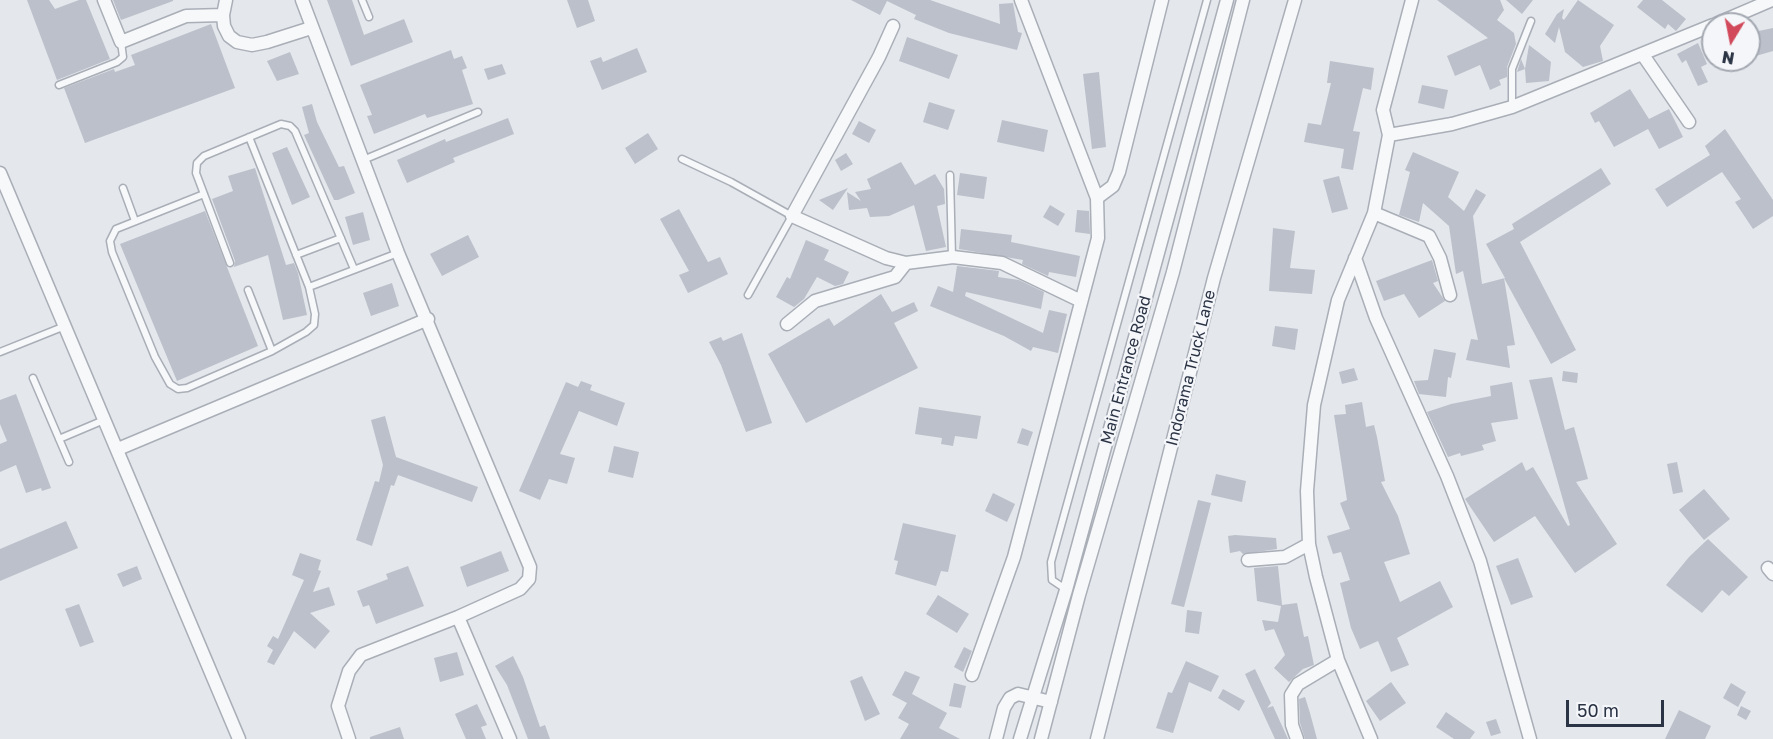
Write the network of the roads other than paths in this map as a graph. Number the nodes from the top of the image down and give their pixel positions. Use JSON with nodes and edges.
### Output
{"nodes":[{"id":1,"x":104,"y":0,"type":"edge"},
{"id":2,"x":226,"y":0,"type":"edge"},
{"id":3,"x":302,"y":0,"type":"edge"},
{"id":4,"x":362,"y":0,"type":"edge"},
{"id":5,"x":1021,"y":0,"type":"edge"},
{"id":6,"x":1162,"y":0,"type":"edge"},
{"id":7,"x":1207,"y":0,"type":"edge"},
{"id":8,"x":1227,"y":0,"type":"edge"},
{"id":9,"x":1243,"y":0,"type":"edge"},
{"id":10,"x":1295,"y":0,"type":"edge"},
{"id":11,"x":1412,"y":0,"type":"edge"},
{"id":12,"x":1773,"y":0,"type":"edge"},
{"id":13,"x":1745,"y":12,"type":"edge"},
{"id":14,"x":223,"y":15,"type":"junction"},
{"id":15,"x":369,"y":17,"type":"dead end"},
{"id":16,"x":1531,"y":21,"type":"dead end"},
{"id":17,"x":892,"y":26,"type":"dead end"},
{"id":18,"x":311,"y":28,"type":"junction"},
{"id":19,"x":1701,"y":30,"type":"edge"},
{"id":20,"x":121,"y":42,"type":"junction"},
{"id":21,"x":1643,"y":55,"type":"junction"},
{"id":22,"x":59,"y":85,"type":"dead end"},
{"id":23,"x":1512,"y":107,"type":"junction"},
{"id":24,"x":478,"y":112,"type":"dead end"},
{"id":25,"x":1689,"y":122,"type":"dead end"},
{"id":26,"x":1389,"y":135,"type":"junction"},
{"id":27,"x":249,"y":137,"type":"junction"},
{"id":28,"x":682,"y":159,"type":"dead end"},
{"id":29,"x":363,"y":160,"type":"junction"},
{"id":30,"x":0,"y":173,"type":"edge"},
{"id":31,"x":950,"y":175,"type":"dead end"},
{"id":32,"x":123,"y":188,"type":"dead end"},
{"id":33,"x":204,"y":194,"type":"junction"},
{"id":34,"x":1097,"y":198,"type":"junction"},
{"id":35,"x":1374,"y":213,"type":"junction"},
{"id":36,"x":792,"y":216,"type":"junction"},
{"id":37,"x":135,"y":221,"type":"junction"},
{"id":38,"x":341,"y":238,"type":"junction"},
{"id":39,"x":398,"y":253,"type":"junction"},
{"id":40,"x":296,"y":255,"type":"junction"},
{"id":41,"x":952,"y":257,"type":"junction"},
{"id":42,"x":1355,"y":258,"type":"junction"},
{"id":43,"x":230,"y":263,"type":"dead end"},
{"id":44,"x":906,"y":264,"type":"junction"},
{"id":45,"x":354,"y":269,"type":"junction"},
{"id":46,"x":309,"y":287,"type":"junction"},
{"id":47,"x":248,"y":290,"type":"dead end"},
{"id":48,"x":748,"y":295,"type":"dead end"},
{"id":49,"x":1450,"y":295,"type":"dead end"},
{"id":50,"x":1081,"y":301,"type":"junction"},
{"id":51,"x":428,"y":319,"type":"junction"},
{"id":52,"x":787,"y":324,"type":"dead end"},
{"id":53,"x":65,"y":326,"type":"junction"},
{"id":54,"x":272,"y":351,"type":"junction"},
{"id":55,"x":0,"y":352,"type":"edge"},
{"id":56,"x":33,"y":378,"type":"dead end"},
{"id":57,"x":104,"y":420,"type":"junction"},
{"id":58,"x":59,"y":439,"type":"junction"},
{"id":59,"x":118,"y":449,"type":"junction"},
{"id":60,"x":69,"y":462,"type":"dead end"},
{"id":61,"x":1309,"y":544,"type":"junction"},
{"id":62,"x":1248,"y":560,"type":"dead end"},
{"id":63,"x":1066,"y":590,"type":"junction"},
{"id":64,"x":1079,"y":595,"type":"junction"},
{"id":65,"x":458,"y":617,"type":"junction"},
{"id":66,"x":1338,"y":660,"type":"junction"},
{"id":67,"x":972,"y":675,"type":"dead end"},
{"id":68,"x":1032,"y":696,"type":"junction"},
{"id":69,"x":1051,"y":702,"type":"junction"},
{"id":70,"x":239,"y":739,"type":"edge"},
{"id":71,"x":350,"y":739,"type":"edge"},
{"id":72,"x":510,"y":739,"type":"edge"},
{"id":73,"x":996,"y":739,"type":"edge"},
{"id":74,"x":1020,"y":739,"type":"edge"},
{"id":75,"x":1041,"y":739,"type":"edge"},
{"id":76,"x":1097,"y":739,"type":"edge"},
{"id":77,"x":1297,"y":739,"type":"edge"},
{"id":78,"x":1371,"y":739,"type":"edge"},
{"id":79,"x":1530,"y":739,"type":"edge"}],
"edges":[{"from":1,"to":20,"type":"street"},
{"from":2,"to":14,"type":"street"},
{"from":3,"to":18,"type":"street"},
{"from":4,"to":15,"type":"lane"},
{"from":5,"to":34,"type":"street"},
{"from":6,"to":34,"type":"street"},
{"from":7,"to":63,"type":"lane"},
{"from":8,"to":63,"type":"street","name":"Main Entrance Road"},
{"from":9,"to":64,"type":"street"},
{"from":10,"to":76,"type":"street","name":"Indorama Truck Lane"},
{"from":11,"to":26,"type":"street"},
{"from":12,"to":13,"type":"street"},
{"from":14,"to":18,"type":"street"},
{"from":14,"to":20,"type":"street"},
{"from":16,"to":23,"type":"lane"},
{"from":17,"to":36,"type":"street"},
{"from":18,"to":29,"type":"street"},
{"from":19,"to":21,"type":"street"},
{"from":20,"to":22,"type":"lane"},
{"from":21,"to":23,"type":"street"},
{"from":21,"to":25,"type":"street"},
{"from":23,"to":26,"type":"street"},
{"from":24,"to":29,"type":"lane"},
{"from":26,"to":35,"type":"street"},
{"from":27,"to":33,"type":"lane"},
{"from":27,"to":38,"type":"lane"},
{"from":27,"to":40,"type":"lane"},
{"from":28,"to":36,"type":"lane"},
{"from":29,"to":39,"type":"street"},
{"from":30,"to":53,"type":"street"},
{"from":31,"to":41,"type":"lane"},
{"from":32,"to":37,"type":"lane"},
{"from":33,"to":37,"type":"lane"},
{"from":33,"to":43,"type":"lane"},
{"from":34,"to":50,"type":"street"},
{"from":35,"to":42,"type":"street"},
{"from":35,"to":49,"type":"street"},
{"from":36,"to":44,"type":"street"},
{"from":36,"to":48,"type":"lane"},
{"from":37,"to":54,"type":"lane"},
{"from":38,"to":40,"type":"lane"},
{"from":38,"to":45,"type":"lane"},
{"from":39,"to":45,"type":"lane"},
{"from":39,"to":51,"type":"street"},
{"from":40,"to":46,"type":"lane"},
{"from":41,"to":44,"type":"street"},
{"from":41,"to":50,"type":"street"},
{"from":42,"to":61,"type":"street"},
{"from":42,"to":79,"type":"street"},
{"from":44,"to":52,"type":"street"},
{"from":45,"to":46,"type":"lane"},
{"from":46,"to":54,"type":"lane"},
{"from":47,"to":54,"type":"lane"},
{"from":50,"to":67,"type":"street"},
{"from":51,"to":59,"type":"street"},
{"from":51,"to":65,"type":"street"},
{"from":53,"to":55,"type":"lane"},
{"from":53,"to":57,"type":"street"},
{"from":56,"to":58,"type":"lane"},
{"from":57,"to":58,"type":"lane"},
{"from":57,"to":59,"type":"street"},
{"from":58,"to":60,"type":"lane"},
{"from":59,"to":70,"type":"street"},
{"from":61,"to":62,"type":"street"},
{"from":61,"to":66,"type":"street"},
{"from":63,"to":64,"type":"lane"},
{"from":63,"to":68,"type":"street","name":"Main Entrance Road"},
{"from":64,"to":69,"type":"street"},
{"from":65,"to":71,"type":"street"},
{"from":65,"to":72,"type":"street"},
{"from":66,"to":77,"type":"street"},
{"from":66,"to":78,"type":"street"},
{"from":68,"to":69,"type":"street"},
{"from":68,"to":73,"type":"street"},
{"from":68,"to":74,"type":"street","name":"Main Entrance Road"},
{"from":69,"to":75,"type":"street"}]}
